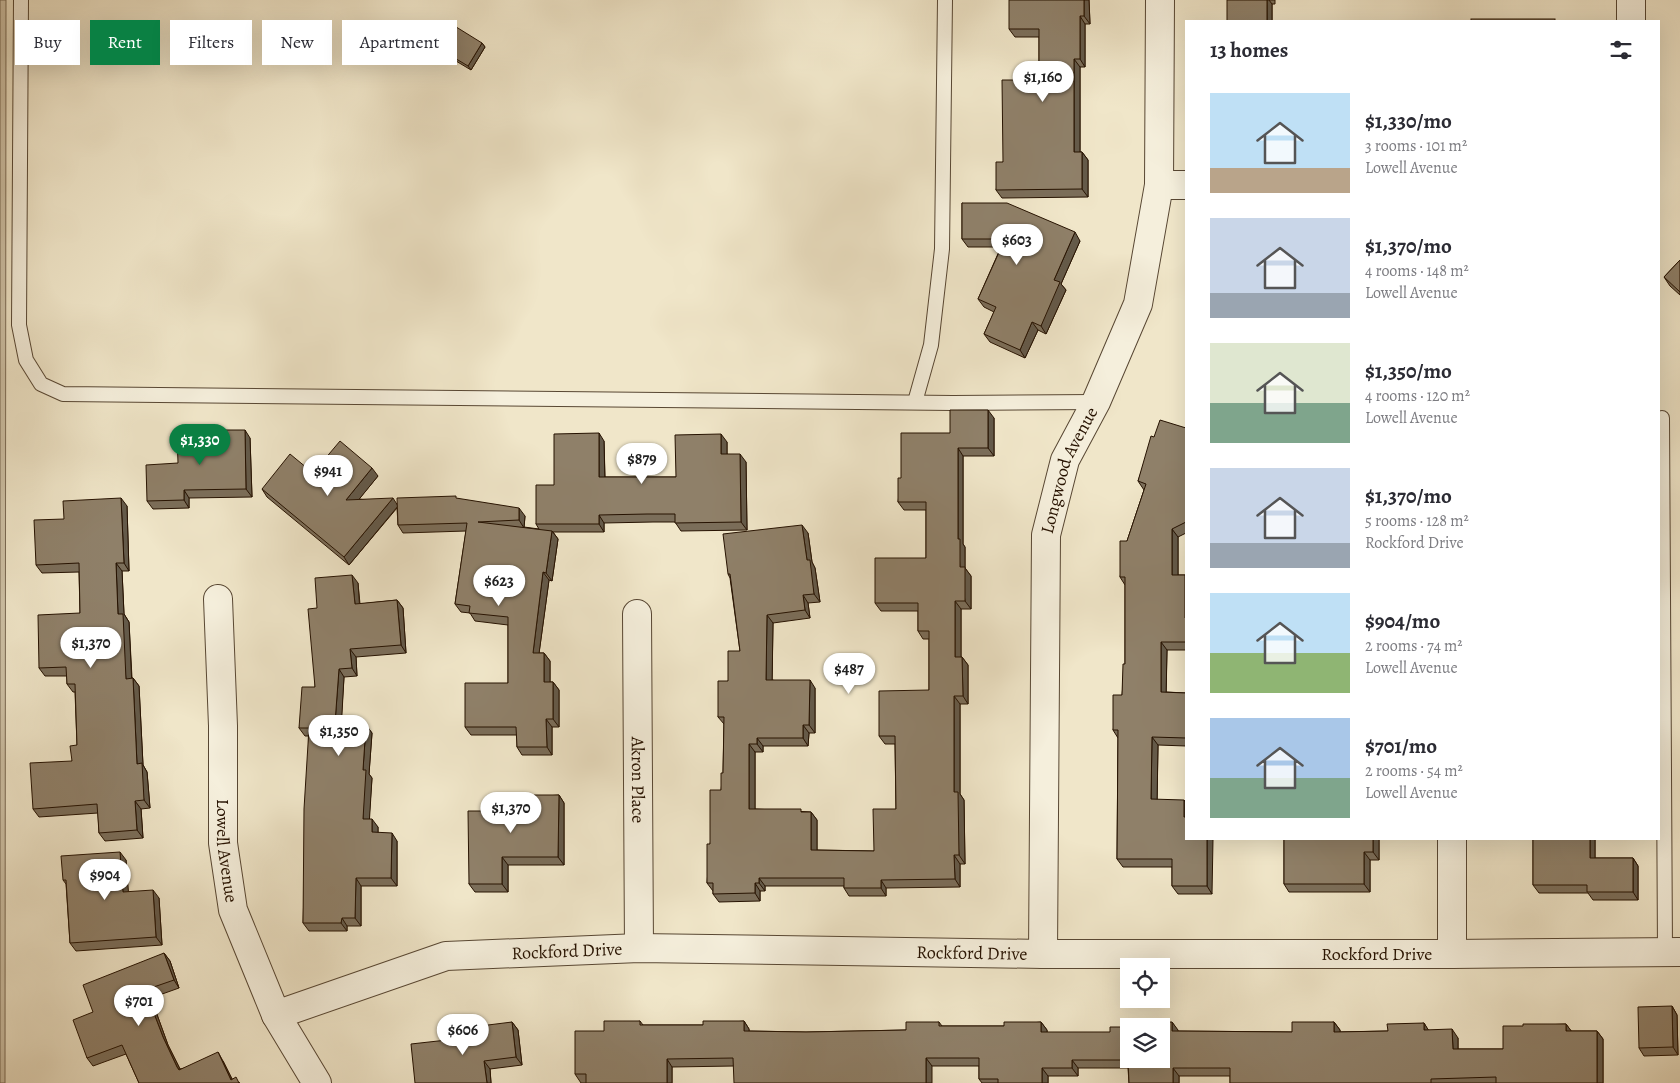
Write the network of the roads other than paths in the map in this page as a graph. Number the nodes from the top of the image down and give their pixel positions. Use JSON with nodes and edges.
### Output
{"nodes":[{"id":1,"x":20,"y":0,"type":"edge"},
{"id":2,"x":945,"y":0,"type":"edge"},
{"id":3,"x":1160,"y":0,"type":"edge"},
{"id":4,"x":1631,"y":0,"type":"edge"},
{"id":5,"x":1631,"y":20,"type":"edge"},
{"id":6,"x":1159,"y":185,"type":"junction"},
{"id":7,"x":1185,"y":185,"type":"edge"},
{"id":8,"x":914,"y":402,"type":"junction"},
{"id":9,"x":1096,"y":402,"type":"junction"},
{"id":10,"x":1662,"y":418,"type":"dead end"},
{"id":11,"x":218,"y":598,"type":"dead end"},
{"id":12,"x":637,"y":614,"type":"dead end"},
{"id":13,"x":1452,"y":840,"type":"edge"},
{"id":14,"x":639,"y":948,"type":"junction"},
{"id":15,"x":1672,"y":952,"type":"edge"},
{"id":16,"x":1043,"y":954,"type":"junction"},
{"id":17,"x":1452,"y":954,"type":"junction"},
{"id":18,"x":276,"y":1015,"type":"junction"},
{"id":19,"x":317,"y":1083,"type":"edge"}],
"edges":[{"from":1,"to":8,"type":"lane"},
{"from":2,"to":8,"type":"lane"},
{"from":3,"to":6,"type":"street","name":"Longwood Avenue"},
{"from":4,"to":5,"type":"street"},
{"from":6,"to":7,"type":"street"},
{"from":6,"to":9,"type":"street","name":"Longwood Avenue"},
{"from":8,"to":9,"type":"lane"},
{"from":9,"to":16,"type":"street","name":"Longwood Avenue"},
{"from":10,"to":15,"type":"lane"},
{"from":11,"to":18,"type":"street","name":"Lowell Avenue"},
{"from":12,"to":14,"type":"street","name":"Akron Place"},
{"from":13,"to":17,"type":"street"},
{"from":14,"to":16,"type":"street","name":"Rockford Drive"},
{"from":14,"to":18,"type":"street","name":"Rockford Drive"},
{"from":15,"to":17,"type":"street","name":"Rockford Drive"},
{"from":16,"to":17,"type":"street","name":"Rockford Drive"},
{"from":18,"to":19,"type":"street","name":"Lowell Avenue"}]}
